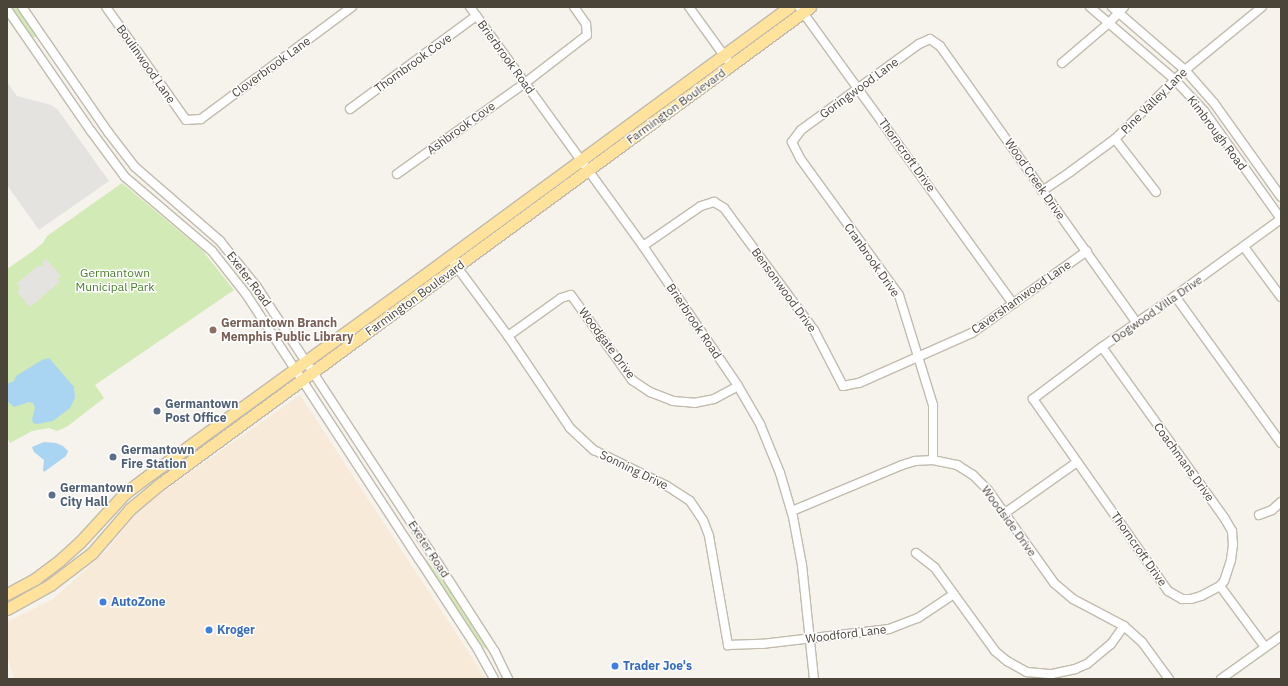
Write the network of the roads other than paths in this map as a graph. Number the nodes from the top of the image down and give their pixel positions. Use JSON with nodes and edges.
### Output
{"nodes":[{"id":1,"x":22,"y":7,"type":"edge"},
{"id":2,"x":106,"y":7,"type":"edge"},
{"id":3,"x":352,"y":7,"type":"edge"},
{"id":4,"x":470,"y":7,"type":"edge"},
{"id":5,"x":574,"y":7,"type":"edge"},
{"id":6,"x":689,"y":7,"type":"edge"},
{"id":7,"x":789,"y":7,"type":"edge"},
{"id":8,"x":1090,"y":7,"type":"edge"},
{"id":9,"x":1112,"y":7,"type":"edge"},
{"id":10,"x":1262,"y":7,"type":"edge"},
{"id":11,"x":7,"y":9,"type":"edge"},
{"id":12,"x":804,"y":9,"type":"edge"},
{"id":13,"x":1122,"y":10,"type":"edge"},
{"id":14,"x":476,"y":16,"type":"junction"},
{"id":15,"x":1109,"y":23,"type":"junction"},
{"id":16,"x":930,"y":39,"type":"joint"},
{"id":17,"x":724,"y":55,"type":"junction"},
{"id":18,"x":1062,"y":63,"type":"dead end"},
{"id":19,"x":731,"y":65,"type":"junction"},
{"id":20,"x":1185,"y":70,"type":"junction"},
{"id":21,"x":1174,"y":79,"type":"junction"},
{"id":22,"x":525,"y":82,"type":"junction"},
{"id":23,"x":858,"y":89,"type":"junction"},
{"id":24,"x":350,"y":109,"type":"dead end"},
{"id":25,"x":186,"y":120,"type":"joint"},
{"id":26,"x":1116,"y":139,"type":"junction"},
{"id":27,"x":792,"y":142,"type":"joint"},
{"id":28,"x":580,"y":161,"type":"junction"},
{"id":29,"x":588,"y":171,"type":"junction"},
{"id":30,"x":397,"y":174,"type":"dead end"},
{"id":31,"x":1042,"y":190,"type":"junction"},
{"id":32,"x":1156,"y":192,"type":"dead end"},
{"id":33,"x":1281,"y":197,"type":"edge"},
{"id":34,"x":1281,"y":219,"type":"edge"},
{"id":35,"x":642,"y":246,"type":"junction"},
{"id":36,"x":1244,"y":247,"type":"junction"},
{"id":37,"x":1087,"y":251,"type":"junction"},
{"id":38,"x":450,"y":257,"type":"junction"},
{"id":39,"x":457,"y":268,"type":"junction"},
{"id":40,"x":1175,"y":296,"type":"junction"},
{"id":41,"x":1281,"y":297,"type":"edge"},
{"id":42,"x":1013,"y":304,"type":"junction"},
{"id":43,"x":1136,"y":322,"type":"junction"},
{"id":44,"x":508,"y":336,"type":"junction"},
{"id":45,"x":1102,"y":347,"type":"junction"},
{"id":46,"x":919,"y":356,"type":"junction"},
{"id":47,"x":305,"y":361,"type":"junction"},
{"id":48,"x":294,"y":369,"type":"junction"},
{"id":49,"x":313,"y":373,"type":"junction"},
{"id":50,"x":302,"y":381,"type":"junction"},
{"id":51,"x":738,"y":386,"type":"junction"},
{"id":52,"x":843,"y":386,"type":"joint"},
{"id":53,"x":1033,"y":399,"type":"joint"},
{"id":54,"x":206,"y":433,"type":"junction"},
{"id":55,"x":1281,"y":443,"type":"edge"},
{"id":56,"x":214,"y":445,"type":"junction"},
{"id":57,"x":197,"y":457,"type":"junction"},
{"id":58,"x":933,"y":460,"type":"junction"},
{"id":59,"x":1077,"y":462,"type":"junction"},
{"id":60,"x":159,"y":467,"type":"junction"},
{"id":61,"x":140,"y":490,"type":"junction"},
{"id":62,"x":1281,"y":502,"type":"edge"},
{"id":63,"x":792,"y":512,"type":"junction"},
{"id":64,"x":1006,"y":514,"type":"junction"},
{"id":65,"x":1259,"y":515,"type":"dead end"},
{"id":66,"x":916,"y":553,"type":"dead end"},
{"id":67,"x":1220,"y":586,"type":"junction"},
{"id":68,"x":7,"y":594,"type":"edge"},
{"id":69,"x":954,"y":594,"type":"junction"},
{"id":70,"x":7,"y":609,"type":"edge"},
{"id":71,"x":1124,"y":626,"type":"junction"},
{"id":72,"x":1281,"y":636,"type":"edge"},
{"id":73,"x":810,"y":638,"type":"junction"},
{"id":74,"x":728,"y":645,"type":"joint"},
{"id":75,"x":1265,"y":647,"type":"junction"},
{"id":76,"x":494,"y":679,"type":"edge"},
{"id":77,"x":508,"y":679,"type":"edge"},
{"id":78,"x":814,"y":679,"type":"edge"},
{"id":79,"x":1169,"y":679,"type":"edge"},
{"id":80,"x":1221,"y":679,"type":"edge"}],
"edges":[{"from":1,"to":47,"type":"street","name":"Exeter Road"},
{"from":2,"to":25,"type":"street","name":"Boulinwood Lane"},
{"from":3,"to":25,"type":"street","name":"Cloverbrook Lane"},
{"from":4,"to":14,"type":"street","name":"Brierbrook Road"},
{"from":5,"to":22,"type":"street","name":"Ashbrook Cove"},
{"from":6,"to":17,"type":"street"},
{"from":7,"to":17,"type":"main road","name":"Farmington Boulevard"},
{"from":8,"to":15,"type":"street","name":"Kimbrough Road"},
{"from":9,"to":13,"type":"street","name":"Kimbrough Road"},
{"from":10,"to":20,"type":"street","name":"Pine Valley Lane"},
{"from":11,"to":48,"type":"street","name":"Exeter Road"},
{"from":12,"to":19,"type":"main road","name":"Farmington Boulevard"},
{"from":12,"to":23,"type":"street","name":"Thorncroft Drive"},
{"from":13,"to":15,"type":"street"},
{"from":13,"to":20,"type":"street","name":"Kimbrough Road"},
{"from":14,"to":22,"type":"street","name":"Brierbrook Road"},
{"from":14,"to":24,"type":"street","name":"Thornbrook Cove"},
{"from":15,"to":18,"type":"street"},
{"from":15,"to":21,"type":"street","name":"Kimbrough Road"},
{"from":16,"to":23,"type":"street","name":"Goringwood Lane"},
{"from":16,"to":31,"type":"street","name":"Wood Creek Drive"},
{"from":17,"to":19,"type":"street"},
{"from":17,"to":28,"type":"main road","name":"Farmington Boulevard"},
{"from":19,"to":29,"type":"main road","name":"Farmington Boulevard"},
{"from":20,"to":21,"type":"street","name":"Pine Valley Lane"},
{"from":20,"to":33,"type":"street","name":"Kimbrough Road"},
{"from":21,"to":26,"type":"street","name":"Pine Valley Lane"},
{"from":21,"to":34,"type":"street","name":"Kimbrough Road"},
{"from":22,"to":28,"type":"street","name":"Brierbrook Road"},
{"from":22,"to":30,"type":"street","name":"Ashbrook Cove"},
{"from":23,"to":27,"type":"street","name":"Goringwood Lane"},
{"from":23,"to":42,"type":"street","name":"Thorncroft Drive"},
{"from":26,"to":31,"type":"street","name":"Pine Valley Lane"},
{"from":26,"to":32,"type":"street"},
{"from":27,"to":46,"type":"street","name":"Cranbrook Drive"},
{"from":28,"to":29,"type":"street","name":"Brierbrook Road"},
{"from":28,"to":38,"type":"main road","name":"Farmington Boulevard"},
{"from":29,"to":35,"type":"street","name":"Brierbrook Road"},
{"from":29,"to":39,"type":"main road","name":"Farmington Boulevard"},
{"from":31,"to":37,"type":"street","name":"Wood Creek Drive"},
{"from":34,"to":36,"type":"street","name":"Dogwood Villa Drive"},
{"from":35,"to":51,"type":"street","name":"Brierbrook Road"},
{"from":35,"to":52,"type":"street","name":"Bensonwood Drive"},
{"from":36,"to":40,"type":"street","name":"Dogwood Villa Drive"},
{"from":36,"to":41,"type":"street"},
{"from":37,"to":42,"type":"street","name":"Cavershamwood Lane"},
{"from":37,"to":43,"type":"street","name":"Wood Creek Drive"},
{"from":38,"to":39,"type":"street","name":"Sonning Drive"},
{"from":38,"to":47,"type":"main road","name":"Farmington Boulevard"},
{"from":39,"to":44,"type":"street","name":"Sonning Drive"},
{"from":39,"to":49,"type":"main road","name":"Farmington Boulevard"},
{"from":40,"to":43,"type":"street","name":"Dogwood Villa Drive"},
{"from":40,"to":55,"type":"street"},
{"from":42,"to":46,"type":"street","name":"Cavershamwood Lane"},
{"from":43,"to":45,"type":"street","name":"Dogwood Villa Drive"},
{"from":44,"to":51,"type":"street","name":"Woodgate Drive"},
{"from":44,"to":74,"type":"street","name":"Sonning Drive"},
{"from":45,"to":53,"type":"street","name":"Dogwood Villa Drive"},
{"from":45,"to":67,"type":"street","name":"Coachmans Drive"},
{"from":46,"to":52,"type":"street","name":"Cavershamwood Lane"},
{"from":46,"to":58,"type":"street","name":"Cranbrook Drive"},
{"from":47,"to":48,"type":"main road","name":"Farmington Boulevard"},
{"from":47,"to":49,"type":"street","name":"Exeter Road"},
{"from":48,"to":50,"type":"street","name":"Exeter Road"},
{"from":48,"to":54,"type":"main road","name":"Farmington Boulevard"},
{"from":49,"to":50,"type":"main road","name":"Farmington Boulevard"},
{"from":49,"to":77,"type":"street","name":"Exeter Road"},
{"from":50,"to":56,"type":"main road","name":"Farmington Boulevard"},
{"from":50,"to":76,"type":"street","name":"Exeter Road"},
{"from":51,"to":63,"type":"street","name":"Brierbrook Road"},
{"from":53,"to":59,"type":"street","name":"Thorncroft Drive"},
{"from":54,"to":56,"type":"main road"},
{"from":54,"to":60,"type":"main road","name":"Farmington Boulevard"},
{"from":56,"to":57,"type":"main road","name":"Farmington Boulevard"},
{"from":57,"to":60,"type":"main road"},
{"from":57,"to":61,"type":"main road","name":"Farmington Boulevard"},
{"from":58,"to":63,"type":"street","name":"Woodside Drive"},
{"from":58,"to":64,"type":"street","name":"Woodside Drive"},
{"from":59,"to":64,"type":"street"},
{"from":59,"to":67,"type":"street","name":"Thorncroft Drive"},
{"from":60,"to":61,"type":"main road","name":"Farmington Boulevard"},
{"from":61,"to":68,"type":"main road","name":"Farmington Boulevard"},
{"from":61,"to":70,"type":"main road","name":"Farmington Boulevard"},
{"from":62,"to":65,"type":"street"},
{"from":63,"to":73,"type":"street","name":"Brierbrook Road"},
{"from":64,"to":71,"type":"street","name":"Woodside Drive"},
{"from":66,"to":69,"type":"street"},
{"from":67,"to":75,"type":"street"},
{"from":69,"to":71,"type":"street"},
{"from":69,"to":73,"type":"street","name":"Woodford Lane"},
{"from":71,"to":79,"type":"street","name":"Woodside Drive"},
{"from":72,"to":75,"type":"street"},
{"from":73,"to":74,"type":"street","name":"Woodford Lane"},
{"from":73,"to":78,"type":"street","name":"Brierbrook Road"},
{"from":75,"to":80,"type":"street"}]}
